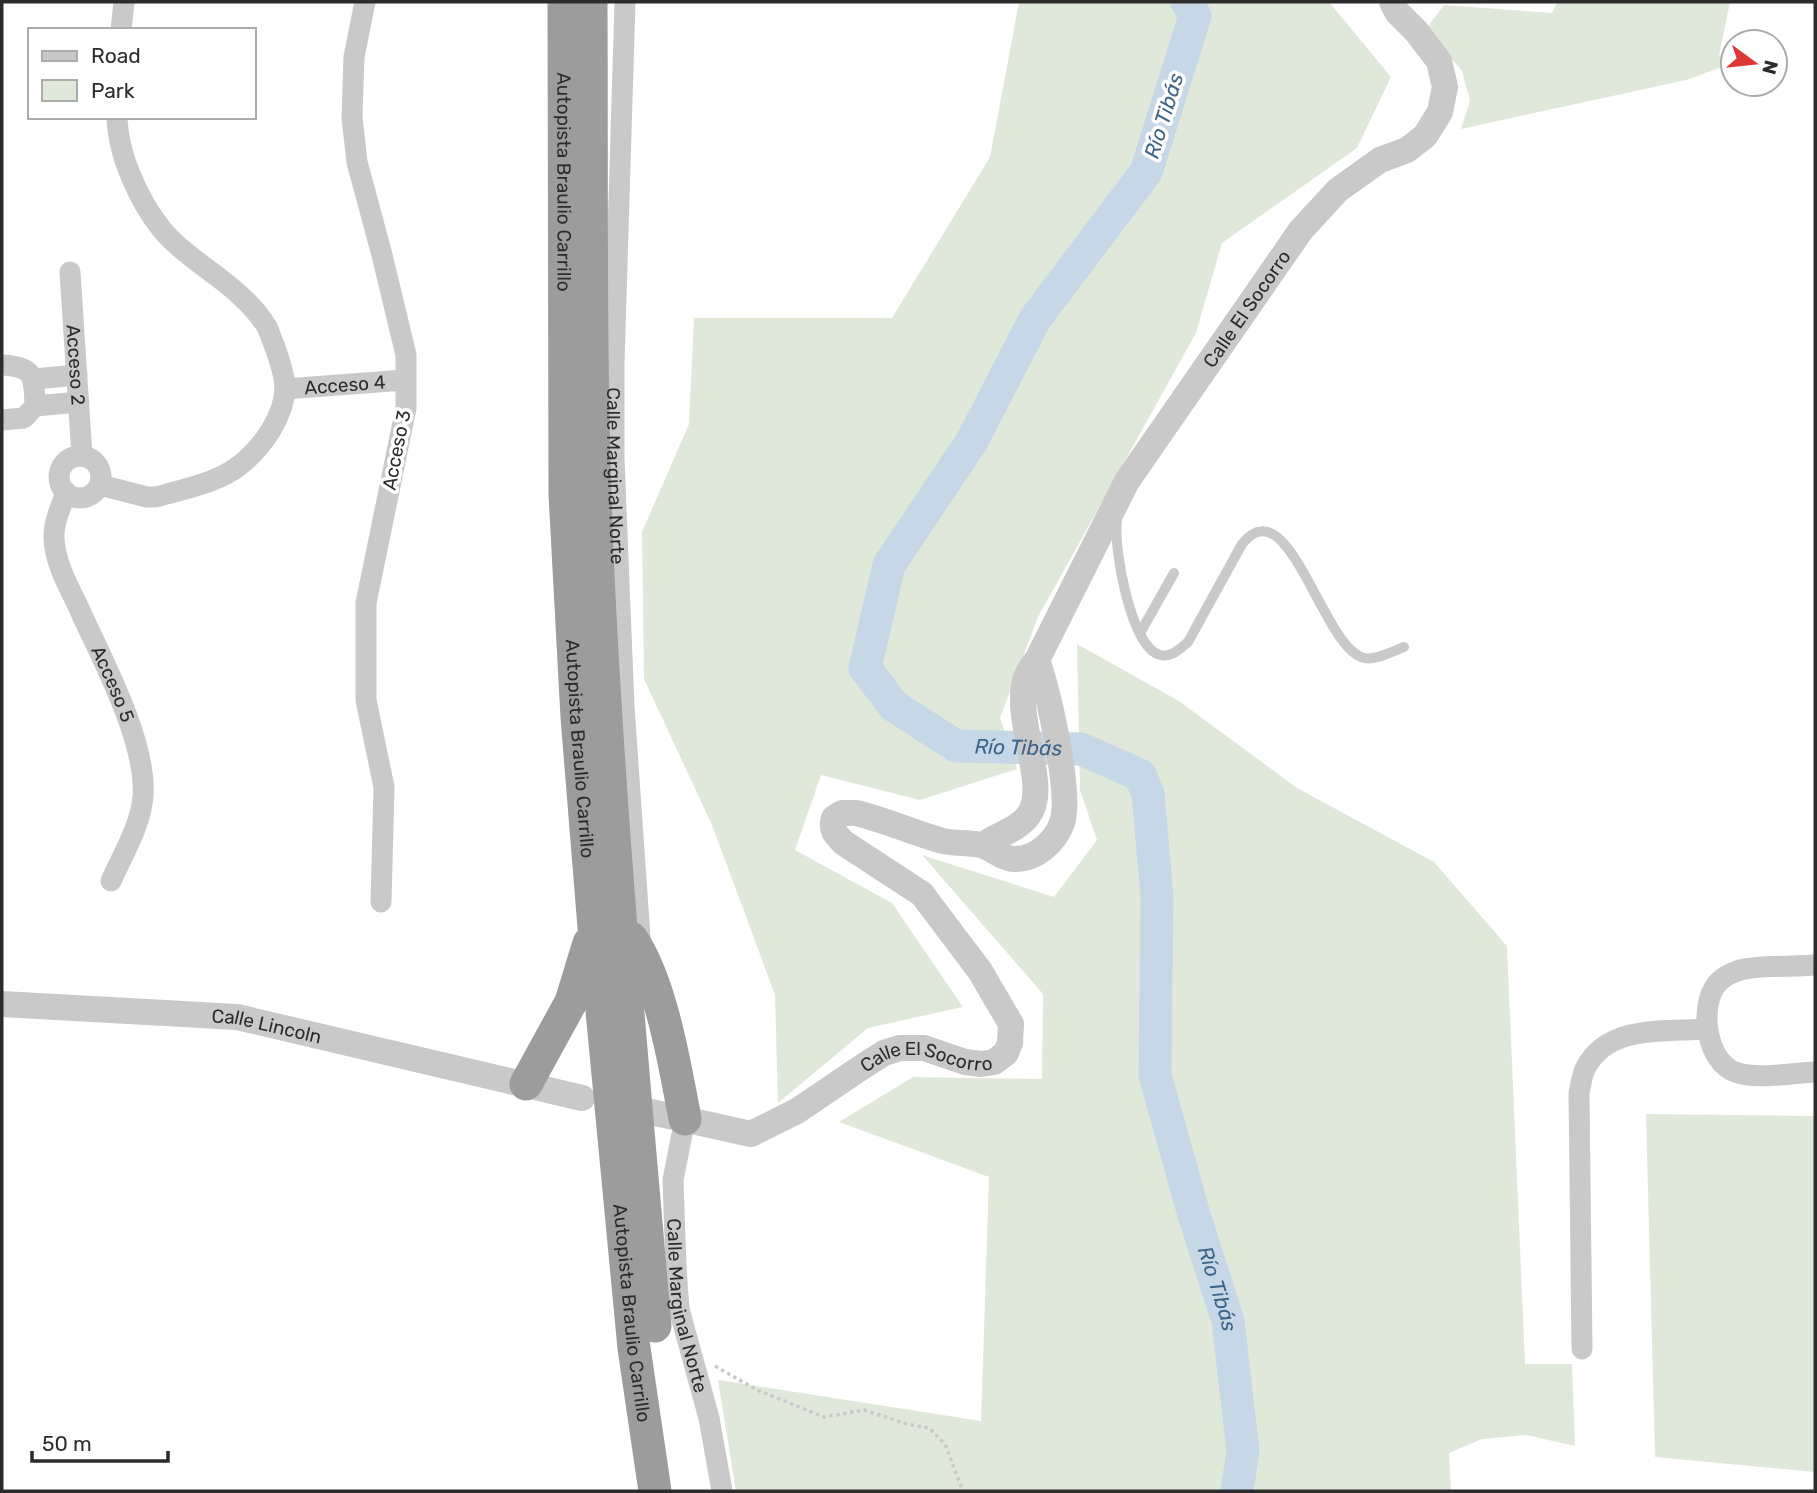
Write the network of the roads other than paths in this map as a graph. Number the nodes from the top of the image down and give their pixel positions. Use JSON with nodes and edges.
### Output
{"nodes":[{"id":1,"x":124,"y":2,"type":"edge"},
{"id":2,"x":365,"y":2,"type":"edge"},
{"id":3,"x":564,"y":2,"type":"edge"},
{"id":4,"x":591,"y":2,"type":"edge"},
{"id":5,"x":625,"y":2,"type":"edge"},
{"id":6,"x":1392,"y":2,"type":"edge"},
{"id":7,"x":121,"y":28,"type":"edge"},
{"id":8,"x":117,"y":119,"type":"edge"},
{"id":9,"x":70,"y":272,"type":"dead end"},
{"id":10,"x":2,"y":365,"type":"edge"},
{"id":11,"x":77,"y":375,"type":"junction"},
{"id":12,"x":34,"y":379,"type":"junction"},
{"id":13,"x":405,"y":380,"type":"junction"},
{"id":14,"x":285,"y":388,"type":"junction"},
{"id":15,"x":79,"y":402,"type":"junction"},
{"id":16,"x":35,"y":406,"type":"junction"},
{"id":17,"x":2,"y":420,"type":"edge"},
{"id":18,"x":82,"y":456,"type":"junction"},
{"id":19,"x":1128,"y":481,"type":"junction"},
{"id":20,"x":100,"y":485,"type":"junction"},
{"id":21,"x":66,"y":492,"type":"junction"},
{"id":22,"x":1174,"y":573,"type":"dead end"},
{"id":23,"x":1140,"y":633,"type":"junction"},
{"id":24,"x":1405,"y":647,"type":"dead end"},
{"id":25,"x":1037,"y":660,"type":"junction"},
{"id":26,"x":983,"y":845,"type":"junction"},
{"id":27,"x":111,"y":881,"type":"dead end"},
{"id":28,"x":380,"y":902,"type":"dead end"},
{"id":29,"x":619,"y":934,"type":"junction"},
{"id":30,"x":1815,"y":965,"type":"edge"},
{"id":31,"x":2,"y":1004,"type":"edge"},
{"id":32,"x":1707,"y":1029,"type":"junction"},
{"id":33,"x":1815,"y":1072,"type":"edge"},
{"id":34,"x":526,"y":1084,"type":"junction"},
{"id":35,"x":582,"y":1098,"type":"dead end"},
{"id":36,"x":651,"y":1112,"type":"dead end"},
{"id":37,"x":685,"y":1119,"type":"junction"},
{"id":38,"x":1582,"y":1349,"type":"dead end"},
{"id":39,"x":654,"y":1491,"type":"edge"},
{"id":40,"x":678,"y":1491,"type":"edge"},
{"id":41,"x":722,"y":1491,"type":"edge"}],
"edges":[{"from":1,"to":7,"type":"street"},
{"from":2,"to":13,"type":"street","name":"Acceso 3"},
{"from":3,"to":29,"type":"highway","name":"Autopista Braulio Carrillo"},
{"from":4,"to":29,"type":"highway","name":"Autopista Braulio Carrillo"},
{"from":5,"to":29,"type":"street","name":"Calle Marginal Norte"},
{"from":6,"to":19,"type":"street","name":"Calle El Socorro"},
{"from":8,"to":14,"type":"street"},
{"from":9,"to":11,"type":"street","name":"Acceso 2"},
{"from":10,"to":12,"type":"street"},
{"from":11,"to":12,"type":"street"},
{"from":11,"to":15,"type":"street","name":"Acceso 2"},
{"from":12,"to":16,"type":"street"},
{"from":13,"to":14,"type":"street","name":"Acceso 4"},
{"from":13,"to":28,"type":"street","name":"Acceso 3"},
{"from":14,"to":20,"type":"street"},
{"from":15,"to":16,"type":"street"},
{"from":15,"to":18,"type":"street","name":"Acceso 2"},
{"from":16,"to":17,"type":"street"},
{"from":18,"to":20,"type":"street"},
{"from":18,"to":21,"type":"street"},
{"from":19,"to":23,"type":"lane"},
{"from":19,"to":25,"type":"street","name":"Calle El Socorro"},
{"from":20,"to":21,"type":"street"},
{"from":21,"to":27,"type":"street","name":"Acceso 5"},
{"from":22,"to":23,"type":"lane"},
{"from":23,"to":24,"type":"lane"},
{"from":25,"to":26,"type":"street","name":"Calle El Socorro"},
{"from":25,"to":26,"type":"street","name":"Calle El Socorro"},
{"from":26,"to":37,"type":"street","name":"Calle El Socorro"},
{"from":29,"to":34,"type":"highway"},
{"from":29,"to":37,"type":"highway"},
{"from":29,"to":39,"type":"highway","name":"Autopista Braulio Carrillo"},
{"from":29,"to":40,"type":"highway","name":"Autopista Braulio Carrillo"},
{"from":30,"to":32,"type":"street"},
{"from":31,"to":34,"type":"street","name":"Calle Lincoln"},
{"from":32,"to":33,"type":"street"},
{"from":32,"to":38,"type":"street"},
{"from":34,"to":35,"type":"street"},
{"from":36,"to":37,"type":"street","name":"Calle El Socorro"},
{"from":37,"to":41,"type":"street","name":"Calle Marginal Norte"}]}
